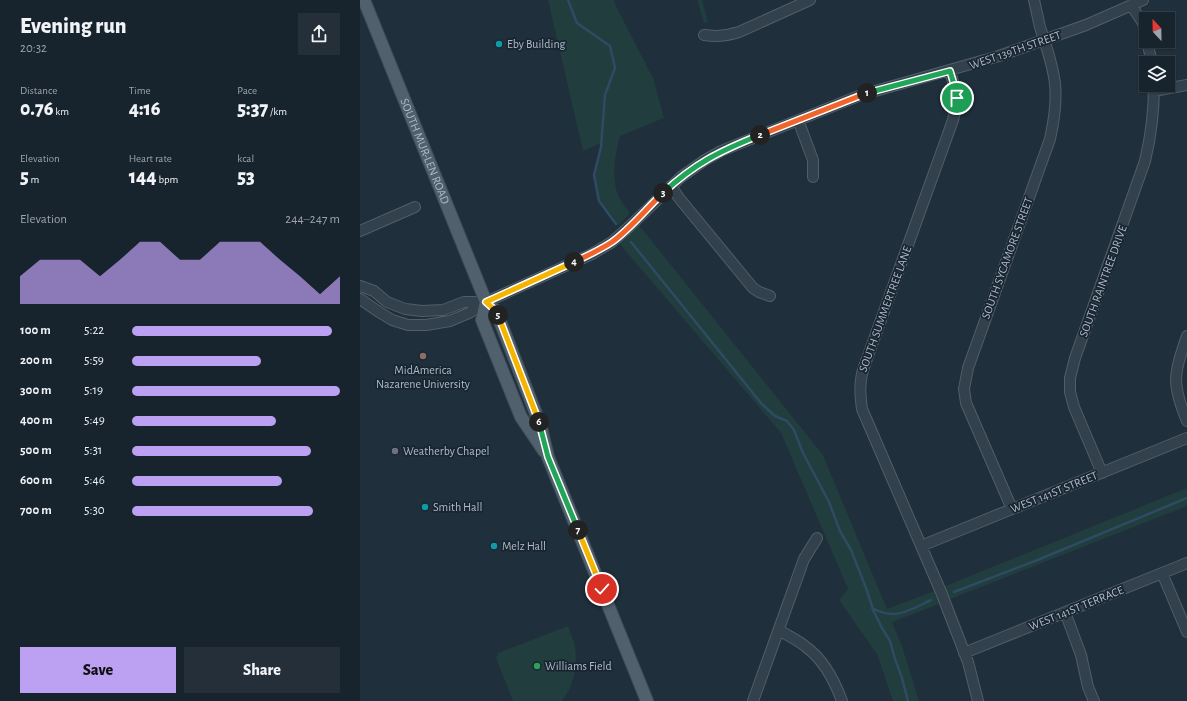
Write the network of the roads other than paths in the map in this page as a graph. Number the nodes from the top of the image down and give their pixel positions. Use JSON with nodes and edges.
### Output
{"nodes":[{"id":1,"x":364,"y":0,"type":"edge"},
{"id":2,"x":1034,"y":0,"type":"edge"},
{"id":3,"x":1143,"y":0,"type":"edge"},
{"id":4,"x":804,"y":1,"type":"edge"},
{"id":5,"x":1132,"y":5,"type":"junction"},
{"id":6,"x":1139,"y":16,"type":"edge"},
{"id":7,"x":704,"y":35,"type":"dead end"},
{"id":8,"x":1045,"y":40,"type":"junction"},
{"id":9,"x":950,"y":71,"type":"junction"},
{"id":10,"x":1187,"y":85,"type":"edge"},
{"id":11,"x":1175,"y":86,"type":"edge"},
{"id":12,"x":1154,"y":92,"type":"edge"},
{"id":13,"x":798,"y":120,"type":"junction"},
{"id":14,"x":813,"y":177,"type":"dead end"},
{"id":15,"x":671,"y":186,"type":"junction"},
{"id":16,"x":415,"y":207,"type":"dead end"},
{"id":17,"x":360,"y":231,"type":"edge"},
{"id":18,"x":360,"y":286,"type":"edge"},
{"id":19,"x":770,"y":296,"type":"dead end"},
{"id":20,"x":360,"y":299,"type":"edge"},
{"id":21,"x":486,"y":302,"type":"junction"},
{"id":22,"x":1187,"y":336,"type":"edge"},
{"id":23,"x":1187,"y":420,"type":"edge"},
{"id":24,"x":1187,"y":438,"type":"edge"},
{"id":25,"x":548,"y":457,"type":"junction"},
{"id":26,"x":1102,"y":473,"type":"junction"},
{"id":27,"x":1012,"y":509,"type":"junction"},
{"id":28,"x":817,"y":538,"type":"dead end"},
{"id":29,"x":921,"y":546,"type":"junction"},
{"id":30,"x":1187,"y":563,"type":"edge"},
{"id":31,"x":1162,"y":573,"type":"junction"},
{"id":32,"x":1065,"y":612,"type":"junction"},
{"id":33,"x":779,"y":630,"type":"junction"},
{"id":34,"x":1187,"y":632,"type":"edge"},
{"id":35,"x":964,"y":653,"type":"junction"},
{"id":36,"x":647,"y":701,"type":"edge"},
{"id":37,"x":753,"y":701,"type":"edge"},
{"id":38,"x":842,"y":701,"type":"edge"},
{"id":39,"x":978,"y":701,"type":"edge"},
{"id":40,"x":1094,"y":701,"type":"edge"}],
"edges":[{"from":1,"to":21,"type":"main road","name":"SOUTH MUR-LEN ROAD"},
{"from":2,"to":8,"type":"street","name":"SOUTH SYCAMORE STREET"},
{"from":3,"to":5,"type":"street","name":"WEST 139TH STREET"},
{"from":4,"to":7,"type":"street"},
{"from":5,"to":6,"type":"street"},
{"from":5,"to":8,"type":"street","name":"WEST 139TH STREET"},
{"from":8,"to":9,"type":"street","name":"WEST 139TH STREET"},
{"from":8,"to":27,"type":"street","name":"SOUTH SYCAMORE STREET"},
{"from":9,"to":13,"type":"street","name":"WEST 139TH STREET"},
{"from":9,"to":29,"type":"street","name":"SOUTH SUMMERTREE LANE"},
{"from":10,"to":11,"type":"street"},
{"from":12,"to":26,"type":"street","name":"SOUTH RAINTREE DRIVE"},
{"from":13,"to":14,"type":"street"},
{"from":13,"to":15,"type":"street","name":"WEST 139TH STREET"},
{"from":15,"to":19,"type":"street"},
{"from":15,"to":21,"type":"street","name":"WEST 139TH STREET"},
{"from":16,"to":17,"type":"street"},
{"from":18,"to":21,"type":"street"},
{"from":20,"to":21,"type":"street"},
{"from":21,"to":25,"type":"main road","name":"SOUTH MUR-LEN ROAD"},
{"from":21,"to":25,"type":"main road","name":"SOUTH MUR-LEN ROAD"},
{"from":22,"to":23,"type":"street"},
{"from":24,"to":26,"type":"street","name":"WEST 141ST STREET"},
{"from":25,"to":36,"type":"main road","name":"SOUTH MUR-LEN ROAD"},
{"from":26,"to":27,"type":"street","name":"WEST 141ST STREET"},
{"from":27,"to":29,"type":"street","name":"WEST 141ST STREET"},
{"from":28,"to":33,"type":"street"},
{"from":29,"to":35,"type":"street","name":"SOUTH SUMMERTREE LANE"},
{"from":30,"to":31,"type":"street","name":"WEST 141ST TERRACE"},
{"from":31,"to":32,"type":"street","name":"WEST 141ST TERRACE"},
{"from":31,"to":34,"type":"street"},
{"from":32,"to":35,"type":"street","name":"WEST 141ST TERRACE"},
{"from":32,"to":40,"type":"street"},
{"from":33,"to":37,"type":"street"},
{"from":33,"to":38,"type":"street"},
{"from":35,"to":39,"type":"street","name":"SOUTH SUMMERTREE LANE"}]}
